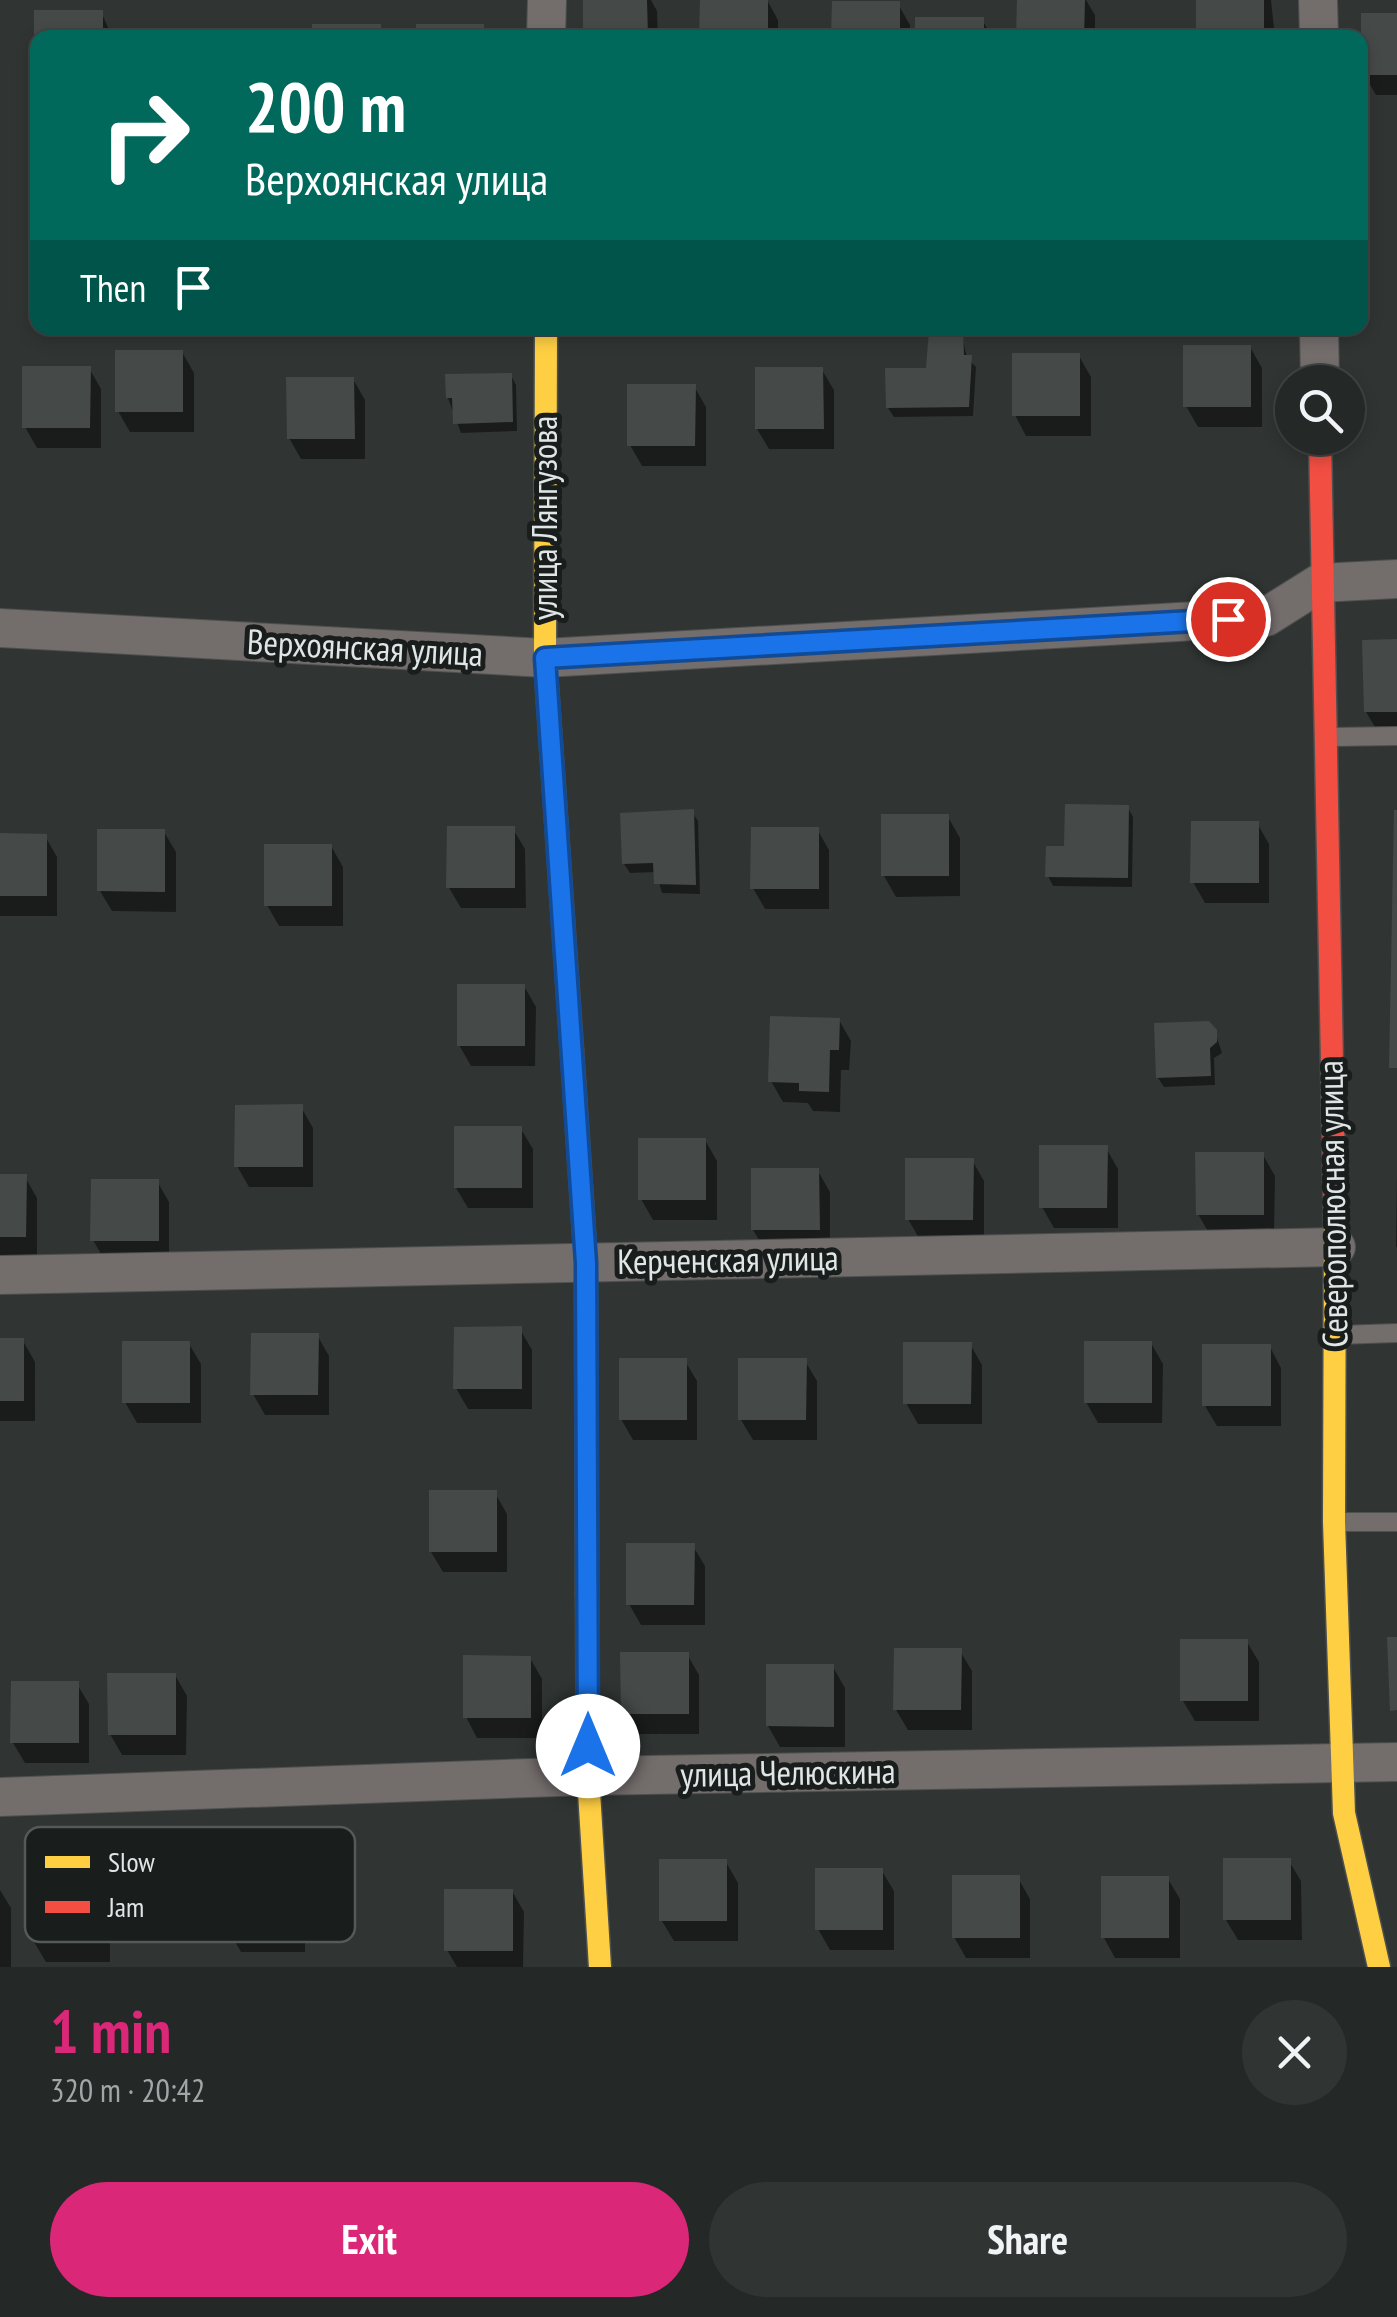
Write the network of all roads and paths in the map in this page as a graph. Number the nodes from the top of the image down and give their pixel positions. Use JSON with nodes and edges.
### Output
{"nodes":[{"id":1,"x":546,"y":0,"type":"edge"},
{"id":2,"x":1318,"y":0,"type":"edge"},
{"id":3,"x":546,"y":30,"type":"edge"},
{"id":4,"x":1318,"y":30,"type":"edge"},
{"id":5,"x":546,"y":335,"type":"edge"},
{"id":6,"x":1319,"y":335,"type":"edge"},
{"id":7,"x":1320,"y":365,"type":"edge"},
{"id":8,"x":1320,"y":455,"type":"edge"},
{"id":9,"x":1397,"y":579,"type":"edge"},
{"id":10,"x":1320,"y":583,"type":"junction"},
{"id":11,"x":0,"y":628,"type":"edge"},
{"id":12,"x":545,"y":658,"type":"junction"},
{"id":13,"x":1397,"y":736,"type":"edge"},
{"id":14,"x":1324,"y":737,"type":"junction"},
{"id":15,"x":1336,"y":1247,"type":"junction"},
{"id":16,"x":586,"y":1263,"type":"junction"},
{"id":17,"x":0,"y":1275,"type":"edge"},
{"id":18,"x":1397,"y":1333,"type":"edge"},
{"id":19,"x":1336,"y":1335,"type":"junction"},
{"id":20,"x":1334,"y":1522,"type":"junction"},
{"id":21,"x":1397,"y":1522,"type":"edge"},
{"id":22,"x":1397,"y":1762,"type":"edge"},
{"id":23,"x":1342,"y":1764,"type":"junction"},
{"id":24,"x":588,"y":1776,"type":"junction"},
{"id":25,"x":0,"y":1797,"type":"edge"},
{"id":26,"x":600,"y":1967,"type":"edge"},
{"id":27,"x":1379,"y":1967,"type":"edge"}],
"edges":[{"from":1,"to":3,"type":"street"},
{"from":2,"to":4,"type":"street"},
{"from":5,"to":12,"type":"street","name":"улица Лянгузова"},
{"from":6,"to":7,"type":"street"},
{"from":8,"to":10,"type":"street","name":"Северополюсная улица"},
{"from":9,"to":10,"type":"street"},
{"from":10,"to":12,"type":"street","name":"Верхоянская улица"},
{"from":10,"to":14,"type":"street","name":"Северополюсная улица"},
{"from":11,"to":12,"type":"street","name":"Верхоянская улица"},
{"from":12,"to":16,"type":"street","name":"улица Лянгузова"},
{"from":13,"to":14,"type":"lane"},
{"from":14,"to":15,"type":"street","name":"Северополюсная улица"},
{"from":15,"to":16,"type":"street","name":"Керченская улица"},
{"from":15,"to":19,"type":"street","name":"Северополюсная улица"},
{"from":16,"to":17,"type":"street","name":"Керченская улица"},
{"from":16,"to":24,"type":"street","name":"улица Лянгузова"},
{"from":18,"to":19,"type":"lane"},
{"from":19,"to":20,"type":"street","name":"Северополюсная улица"},
{"from":20,"to":21,"type":"lane"},
{"from":20,"to":23,"type":"street","name":"Северополюсная улица"},
{"from":22,"to":23,"type":"street","name":"улица Челюскина"},
{"from":23,"to":24,"type":"street","name":"улица Челюскина"},
{"from":23,"to":27,"type":"street","name":"Северополюсная улица"},
{"from":24,"to":25,"type":"street","name":"улица Челюскина"},
{"from":24,"to":26,"type":"street","name":"улица Лянгузова"}]}
